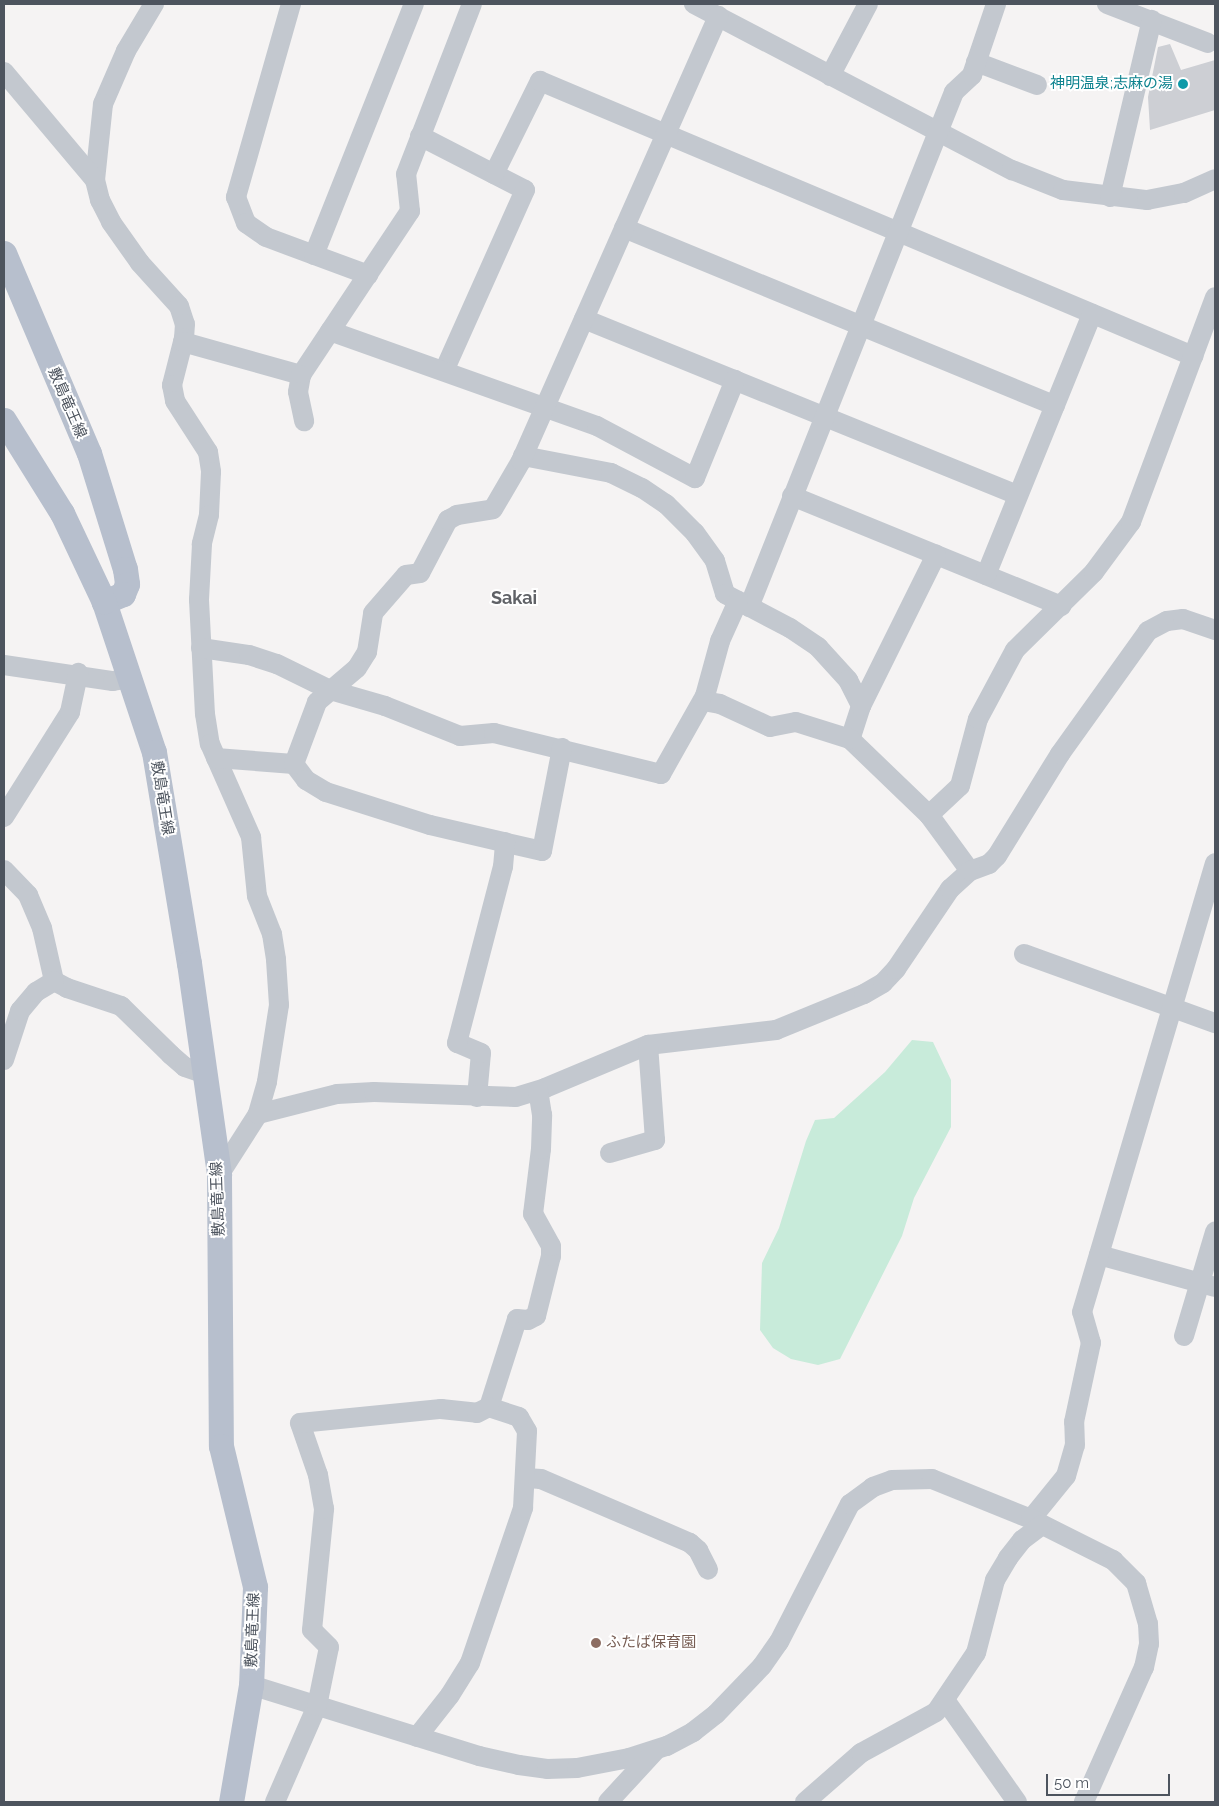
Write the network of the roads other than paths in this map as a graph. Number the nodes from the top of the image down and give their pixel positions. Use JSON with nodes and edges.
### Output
{"nodes":[{"id":1,"x":154,"y":4,"type":"edge"},
{"id":2,"x":291,"y":4,"type":"edge"},
{"id":3,"x":414,"y":4,"type":"edge"},
{"id":4,"x":472,"y":4,"type":"edge"},
{"id":5,"x":694,"y":4,"type":"edge"},
{"id":6,"x":868,"y":4,"type":"edge"},
{"id":7,"x":996,"y":4,"type":"edge"},
{"id":8,"x":1107,"y":4,"type":"edge"},
{"id":9,"x":718,"y":16,"type":"junction"},
{"id":10,"x":1152,"y":20,"type":"junction"},
{"id":11,"x":1208,"y":43,"type":"dead end"},
{"id":12,"x":976,"y":62,"type":"junction"},
{"id":13,"x":4,"y":72,"type":"edge"},
{"id":14,"x":830,"y":76,"type":"junction"},
{"id":15,"x":1037,"y":84,"type":"dead end"},
{"id":16,"x":939,"y":132,"type":"junction"},
{"id":17,"x":665,"y":135,"type":"junction"},
{"id":18,"x":420,"y":136,"type":"junction"},
{"id":19,"x":494,"y":174,"type":"junction"},
{"id":20,"x":1215,"y":179,"type":"edge"},
{"id":21,"x":95,"y":180,"type":"junction"},
{"id":22,"x":1110,"y":197,"type":"junction"},
{"id":23,"x":624,"y":228,"type":"junction"},
{"id":24,"x":898,"y":234,"type":"junction"},
{"id":25,"x":4,"y":253,"type":"edge"},
{"id":26,"x":314,"y":255,"type":"junction"},
{"id":27,"x":368,"y":275,"type":"junction"},
{"id":28,"x":1215,"y":297,"type":"edge"},
{"id":29,"x":1092,"y":314,"type":"junction"},
{"id":30,"x":584,"y":319,"type":"junction"},
{"id":31,"x":861,"y":325,"type":"junction"},
{"id":32,"x":330,"y":331,"type":"junction"},
{"id":33,"x":183,"y":342,"type":"junction"},
{"id":34,"x":1194,"y":356,"type":"junction"},
{"id":35,"x":444,"y":372,"type":"junction"},
{"id":36,"x":302,"y":375,"type":"junction"},
{"id":37,"x":735,"y":380,"type":"junction"},
{"id":38,"x":1055,"y":406,"type":"junction"},
{"id":39,"x":545,"y":407,"type":"junction"},
{"id":40,"x":824,"y":416,"type":"junction"},
{"id":41,"x":4,"y":420,"type":"edge"},
{"id":42,"x":304,"y":421,"type":"dead end"},
{"id":43,"x":523,"y":456,"type":"junction"},
{"id":44,"x":1018,"y":495,"type":"junction"},
{"id":45,"x":792,"y":496,"type":"junction"},
{"id":46,"x":936,"y":555,"type":"junction"},
{"id":47,"x":986,"y":575,"type":"junction"},
{"id":48,"x":104,"y":602,"type":"junction"},
{"id":49,"x":744,"y":604,"type":"junction"},
{"id":50,"x":1061,"y":606,"type":"junction"},
{"id":51,"x":1215,"y":630,"type":"edge"},
{"id":52,"x":201,"y":648,"type":"junction"},
{"id":53,"x":4,"y":665,"type":"edge"},
{"id":54,"x":78,"y":674,"type":"junction"},
{"id":55,"x":130,"y":678,"type":"junction"},
{"id":56,"x":330,"y":690,"type":"junction"},
{"id":57,"x":702,"y":700,"type":"junction"},
{"id":58,"x":861,"y":706,"type":"junction"},
{"id":59,"x":850,"y":739,"type":"junction"},
{"id":60,"x":562,"y":748,"type":"junction"},
{"id":61,"x":216,"y":758,"type":"junction"},
{"id":62,"x":294,"y":764,"type":"junction"},
{"id":63,"x":929,"y":815,"type":"junction"},
{"id":64,"x":4,"y":817,"type":"edge"},
{"id":65,"x":505,"y":842,"type":"junction"},
{"id":66,"x":1215,"y":862,"type":"edge"},
{"id":67,"x":4,"y":870,"type":"edge"},
{"id":68,"x":970,"y":871,"type":"junction"},
{"id":69,"x":1024,"y":954,"type":"dead end"},
{"id":70,"x":54,"y":981,"type":"junction"},
{"id":71,"x":1173,"y":1010,"type":"junction"},
{"id":72,"x":1215,"y":1023,"type":"edge"},
{"id":73,"x":648,"y":1045,"type":"junction"},
{"id":74,"x":4,"y":1060,"type":"edge"},
{"id":75,"x":205,"y":1074,"type":"junction"},
{"id":76,"x":538,"y":1090,"type":"junction"},
{"id":77,"x":477,"y":1098,"type":"junction"},
{"id":78,"x":258,"y":1114,"type":"junction"},
{"id":79,"x":610,"y":1153,"type":"dead end"},
{"id":80,"x":219,"y":1176,"type":"junction"},
{"id":81,"x":1215,"y":1232,"type":"edge"},
{"id":82,"x":1099,"y":1255,"type":"junction"},
{"id":83,"x":1208,"y":1285,"type":"edge"},
{"id":84,"x":1184,"y":1336,"type":"dead end"},
{"id":85,"x":489,"y":1407,"type":"junction"},
{"id":86,"x":526,"y":1478,"type":"junction"},
{"id":87,"x":1036,"y":1522,"type":"junction"},
{"id":88,"x":708,"y":1570,"type":"dead end"},
{"id":89,"x":251,"y":1685,"type":"junction"},
{"id":90,"x":945,"y":1700,"type":"junction"},
{"id":91,"x":316,"y":1706,"type":"junction"},
{"id":92,"x":417,"y":1737,"type":"junction"},
{"id":93,"x":657,"y":1749,"type":"junction"},
{"id":94,"x":231,"y":1802,"type":"edge"},
{"id":95,"x":275,"y":1802,"type":"edge"},
{"id":96,"x":608,"y":1802,"type":"edge"},
{"id":97,"x":805,"y":1802,"type":"edge"},
{"id":98,"x":1018,"y":1802,"type":"edge"},
{"id":99,"x":1084,"y":1802,"type":"edge"}],
"edges":[{"from":1,"to":21,"type":"street"},
{"from":2,"to":26,"type":"street"},
{"from":3,"to":26,"type":"street"},
{"from":4,"to":18,"type":"street"},
{"from":5,"to":9,"type":"street"},
{"from":6,"to":14,"type":"street"},
{"from":7,"to":12,"type":"street"},
{"from":8,"to":10,"type":"street"},
{"from":9,"to":14,"type":"street"},
{"from":9,"to":17,"type":"street"},
{"from":10,"to":11,"type":"street"},
{"from":10,"to":22,"type":"street"},
{"from":12,"to":15,"type":"street"},
{"from":12,"to":16,"type":"street"},
{"from":13,"to":21,"type":"street"},
{"from":14,"to":16,"type":"street"},
{"from":16,"to":22,"type":"street"},
{"from":16,"to":24,"type":"street"},
{"from":17,"to":19,"type":"street"},
{"from":17,"to":23,"type":"street"},
{"from":17,"to":24,"type":"street"},
{"from":18,"to":19,"type":"street"},
{"from":18,"to":27,"type":"street"},
{"from":19,"to":35,"type":"street"},
{"from":20,"to":22,"type":"street"},
{"from":21,"to":33,"type":"street"},
{"from":23,"to":30,"type":"street"},
{"from":23,"to":31,"type":"street"},
{"from":24,"to":29,"type":"street"},
{"from":24,"to":31,"type":"street"},
{"from":25,"to":48,"type":"main road","name":"敷島竜王線"},
{"from":26,"to":27,"type":"street"},
{"from":27,"to":32,"type":"street"},
{"from":28,"to":34,"type":"street"},
{"from":29,"to":34,"type":"street"},
{"from":29,"to":38,"type":"street"},
{"from":30,"to":37,"type":"street"},
{"from":30,"to":39,"type":"street"},
{"from":31,"to":38,"type":"street"},
{"from":31,"to":40,"type":"street"},
{"from":32,"to":35,"type":"street"},
{"from":32,"to":36,"type":"street"},
{"from":33,"to":36,"type":"street"},
{"from":33,"to":52,"type":"street"},
{"from":34,"to":50,"type":"street"},
{"from":35,"to":39,"type":"street"},
{"from":36,"to":42,"type":"street"},
{"from":37,"to":39,"type":"street"},
{"from":37,"to":40,"type":"street"},
{"from":38,"to":44,"type":"street"},
{"from":39,"to":43,"type":"street"},
{"from":40,"to":44,"type":"street"},
{"from":40,"to":45,"type":"street"},
{"from":41,"to":48,"type":"main road","name":"敷島竜王線"},
{"from":43,"to":49,"type":"street"},
{"from":43,"to":56,"type":"street"},
{"from":44,"to":47,"type":"street"},
{"from":45,"to":46,"type":"street"},
{"from":45,"to":49,"type":"street"},
{"from":46,"to":47,"type":"street"},
{"from":46,"to":58,"type":"street"},
{"from":47,"to":50,"type":"street"},
{"from":48,"to":55,"type":"main road","name":"敷島竜王線"},
{"from":49,"to":57,"type":"street"},
{"from":49,"to":58,"type":"street"},
{"from":50,"to":63,"type":"street"},
{"from":51,"to":68,"type":"street"},
{"from":52,"to":56,"type":"street"},
{"from":52,"to":61,"type":"street"},
{"from":53,"to":54,"type":"street"},
{"from":54,"to":55,"type":"street"},
{"from":54,"to":64,"type":"street"},
{"from":55,"to":75,"type":"main road","name":"敷島竜王線"},
{"from":56,"to":60,"type":"street"},
{"from":56,"to":62,"type":"street"},
{"from":57,"to":59,"type":"street"},
{"from":57,"to":60,"type":"street"},
{"from":58,"to":59,"type":"street"},
{"from":59,"to":63,"type":"street"},
{"from":60,"to":65,"type":"street"},
{"from":61,"to":62,"type":"street"},
{"from":61,"to":78,"type":"street"},
{"from":62,"to":65,"type":"street"},
{"from":63,"to":68,"type":"street"},
{"from":65,"to":77,"type":"street"},
{"from":66,"to":71,"type":"street"},
{"from":67,"to":70,"type":"street"},
{"from":68,"to":73,"type":"street"},
{"from":69,"to":71,"type":"street"},
{"from":70,"to":74,"type":"street"},
{"from":70,"to":75,"type":"street"},
{"from":71,"to":72,"type":"street"},
{"from":71,"to":82,"type":"street"},
{"from":73,"to":76,"type":"street"},
{"from":73,"to":79,"type":"street"},
{"from":75,"to":80,"type":"main road","name":"敷島竜王線"},
{"from":76,"to":77,"type":"street"},
{"from":76,"to":85,"type":"street"},
{"from":77,"to":78,"type":"street"},
{"from":78,"to":80,"type":"street"},
{"from":80,"to":89,"type":"main road","name":"敷島竜王線"},
{"from":81,"to":83,"type":"street"},
{"from":82,"to":83,"type":"street"},
{"from":82,"to":87,"type":"street"},
{"from":83,"to":84,"type":"street"},
{"from":85,"to":86,"type":"street"},
{"from":85,"to":91,"type":"street"},
{"from":86,"to":88,"type":"street"},
{"from":86,"to":92,"type":"street"},
{"from":87,"to":90,"type":"street"},
{"from":87,"to":93,"type":"street"},
{"from":87,"to":99,"type":"street"},
{"from":89,"to":91,"type":"street"},
{"from":89,"to":94,"type":"main road","name":"敷島竜王線"},
{"from":90,"to":97,"type":"street"},
{"from":90,"to":98,"type":"street"},
{"from":91,"to":92,"type":"street"},
{"from":91,"to":95,"type":"street"},
{"from":92,"to":93,"type":"street"},
{"from":93,"to":96,"type":"street"}]}
